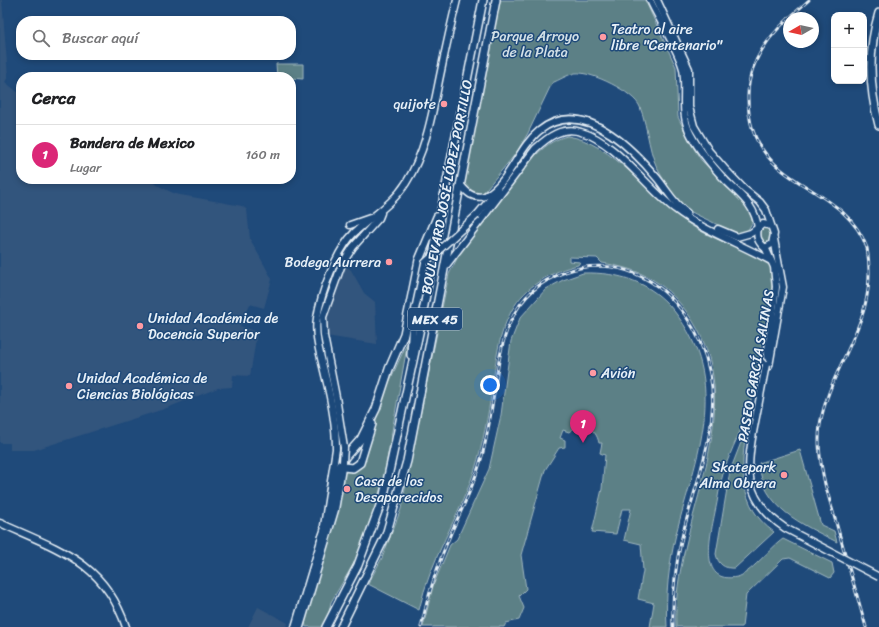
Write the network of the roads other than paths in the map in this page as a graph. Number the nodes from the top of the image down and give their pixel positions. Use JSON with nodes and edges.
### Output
{"nodes":[{"id":1,"x":457,"y":0,"type":"edge"},
{"id":2,"x":483,"y":0,"type":"edge"},
{"id":3,"x":496,"y":0,"type":"edge"},
{"id":4,"x":650,"y":0,"type":"edge"},
{"id":5,"x":657,"y":0,"type":"edge"},
{"id":6,"x":879,"y":13,"type":"edge"},
{"id":7,"x":879,"y":125,"type":"edge"},
{"id":8,"x":519,"y":156,"type":"junction"},
{"id":9,"x":460,"y":184,"type":"junction"},
{"id":10,"x":442,"y":206,"type":"junction"},
{"id":11,"x":381,"y":212,"type":"junction"},
{"id":12,"x":373,"y":217,"type":"junction"},
{"id":13,"x":350,"y":225,"type":"dead end"},
{"id":14,"x":771,"y":226,"type":"junction"},
{"id":15,"x":758,"y":228,"type":"junction"},
{"id":16,"x":774,"y":239,"type":"junction"},
{"id":17,"x":740,"y":245,"type":"junction"},
{"id":18,"x":765,"y":248,"type":"junction"},
{"id":19,"x":771,"y":261,"type":"junction"},
{"id":20,"x":444,"y":268,"type":"junction"},
{"id":21,"x":413,"y":319,"type":"junction"},
{"id":22,"x":404,"y":334,"type":"junction"},
{"id":23,"x":767,"y":366,"type":"junction"},
{"id":24,"x":410,"y":370,"type":"junction"},
{"id":25,"x":376,"y":408,"type":"junction"},
{"id":26,"x":342,"y":467,"type":"junction"},
{"id":27,"x":0,"y":523,"type":"edge"},
{"id":28,"x":321,"y":542,"type":"junction"},
{"id":29,"x":879,"y":573,"type":"edge"},
{"id":30,"x":879,"y":577,"type":"edge"},
{"id":31,"x":302,"y":617,"type":"junction"},
{"id":32,"x":126,"y":627,"type":"edge"},
{"id":33,"x":295,"y":627,"type":"edge"},
{"id":34,"x":300,"y":627,"type":"edge"},
{"id":35,"x":304,"y":627,"type":"edge"},
{"id":36,"x":326,"y":627,"type":"edge"},
{"id":37,"x":341,"y":627,"type":"edge"}],
"edges":[{"from":1,"to":11,"type":"main road"},
{"from":2,"to":10,"type":"main road","name":"BOULEVARD JOSÉ LÓPEZ PORTILLO","number":"MEX 45"},
{"from":3,"to":9,"type":"main road","name":"BOULEVARD JOSÉ LÓPEZ PORTILLO","number":"MEX 45"},
{"from":4,"to":15,"type":"main road"},
{"from":5,"to":14,"type":"main road"},
{"from":6,"to":7,"type":"main road"},
{"from":8,"to":9,"type":"main road"},
{"from":8,"to":15,"type":"main road"},
{"from":8,"to":21,"type":"main road","bridge":true},
{"from":9,"to":20,"type":"main road","name":"BOULEVARD JOSÉ LÓPEZ PORTILLO","number":"MEX 45"},
{"from":10,"to":22,"type":"main road"},
{"from":10,"to":24,"type":"main road","name":"BOULEVARD JOSÉ LÓPEZ PORTILLO","number":"MEX 45"},
{"from":11,"to":12,"type":"main road"},
{"from":11,"to":26,"type":"main road","bridge":true},
{"from":12,"to":13,"type":"main road"},
{"from":12,"to":28,"type":"main road"},
{"from":14,"to":15,"type":"main road"},
{"from":14,"to":16,"type":"main road"},
{"from":15,"to":18,"type":"main road"},
{"from":16,"to":18,"type":"main road"},
{"from":16,"to":23,"type":"main road","name":"PASEO GARCÍA SALINAS"},
{"from":17,"to":18,"type":"main road"},
{"from":17,"to":19,"type":"main road"},
{"from":17,"to":20,"type":"main road"},
{"from":18,"to":19,"type":"main road","name":"PASEO GARCÍA SALINAS"},
{"from":19,"to":23,"type":"main road","name":"PASEO GARCÍA SALINAS"},
{"from":20,"to":37,"type":"main road","name":"BOULEVARD JOSÉ LÓPEZ PORTILLO","number":"MEX 45"},
{"from":21,"to":22,"type":"main road"},
{"from":21,"to":24,"type":"main road"},
{"from":22,"to":25,"type":"main road"},
{"from":23,"to":29,"type":"main road","name":"PASEO GARCÍA SALINAS","bridge":true},
{"from":23,"to":30,"type":"main road","name":"PASEO GARCÍA SALINAS","bridge":true},
{"from":24,"to":36,"type":"main road","name":"BOULEVARD JOSÉ LÓPEZ PORTILLO","number":"MEX 45"},
{"from":25,"to":26,"type":"main road"},
{"from":25,"to":28,"type":"main road"},
{"from":26,"to":31,"type":"main road"},
{"from":27,"to":32,"type":"main road"},
{"from":28,"to":33,"type":"main road"},
{"from":31,"to":34,"type":"main road"},
{"from":31,"to":35,"type":"main road"}]}
